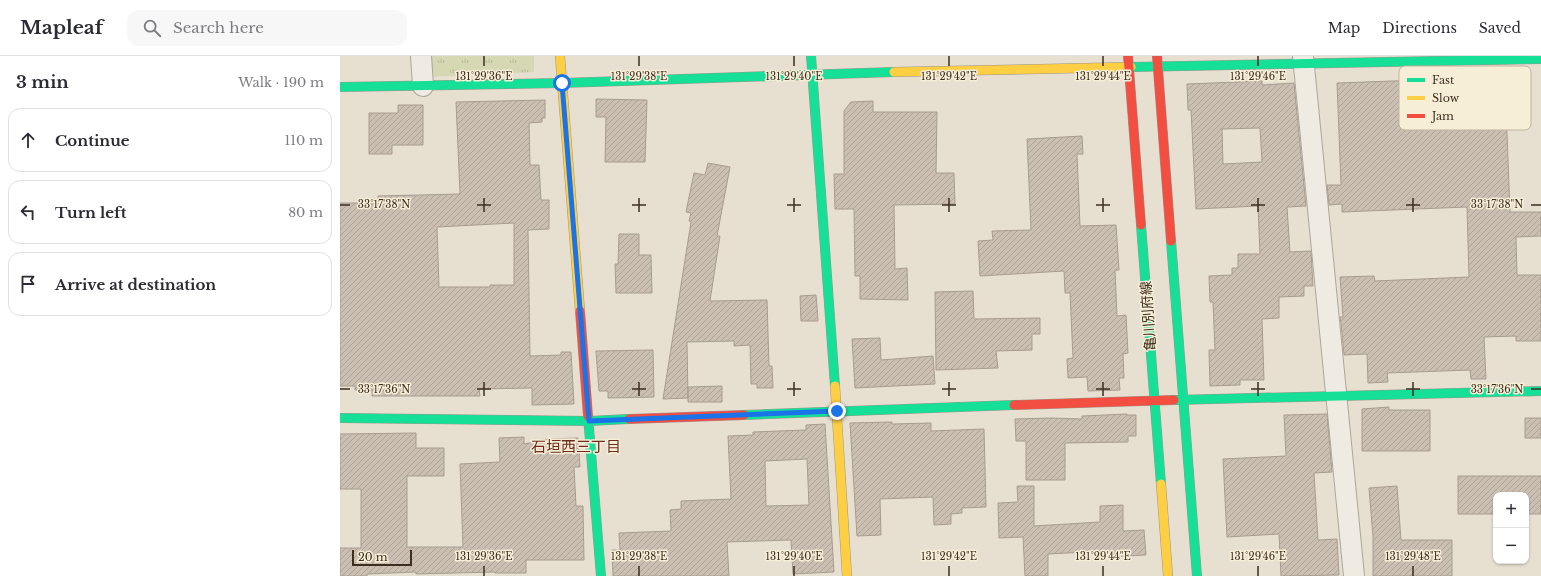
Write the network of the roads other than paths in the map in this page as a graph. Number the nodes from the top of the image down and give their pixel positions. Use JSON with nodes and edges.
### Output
{"nodes":[{"id":1,"x":421,"y":56,"type":"edge"},
{"id":2,"x":560,"y":56,"type":"edge"},
{"id":3,"x":811,"y":56,"type":"edge"},
{"id":4,"x":1128,"y":56,"type":"edge"},
{"id":5,"x":1157,"y":56,"type":"edge"},
{"id":6,"x":1541,"y":59,"type":"edge"},
{"id":7,"x":1304,"y":60,"type":"edge"},
{"id":8,"x":968,"y":64,"type":"edge"},
{"id":9,"x":1157,"y":66,"type":"junction"},
{"id":10,"x":1128,"y":67,"type":"junction"},
{"id":11,"x":813,"y":74,"type":"junction"},
{"id":12,"x":562,"y":83,"type":"junction"},
{"id":13,"x":423,"y":86,"type":"junction"},
{"id":14,"x":340,"y":87,"type":"edge"},
{"id":15,"x":1541,"y":391,"type":"edge"},
{"id":16,"x":1336,"y":395,"type":"junction"},
{"id":17,"x":1155,"y":400,"type":"junction"},
{"id":18,"x":1183,"y":400,"type":"junction"},
{"id":19,"x":837,"y":411,"type":"junction"},
{"id":20,"x":340,"y":418,"type":"edge"},
{"id":21,"x":589,"y":421,"type":"junction"},
{"id":22,"x":601,"y":576,"type":"edge"},
{"id":23,"x":847,"y":576,"type":"edge"},
{"id":24,"x":1168,"y":576,"type":"edge"},
{"id":25,"x":1197,"y":576,"type":"edge"},
{"id":26,"x":1354,"y":576,"type":"edge"}],
"edges":[{"from":1,"to":13,"type":"street"},
{"from":2,"to":12,"type":"street"},
{"from":3,"to":11,"type":"street"},
{"from":4,"to":10,"type":"street","name":"亀川別府線"},
{"from":5,"to":9,"type":"street","name":"亀川別府線"},
{"from":6,"to":7,"type":"street"},
{"from":7,"to":9,"type":"street"},
{"from":7,"to":16,"type":"street"},
{"from":8,"to":10,"type":"street"},
{"from":8,"to":11,"type":"street"},
{"from":9,"to":10,"type":"street"},
{"from":9,"to":18,"type":"street","name":"亀川別府線"},
{"from":10,"to":17,"type":"street","name":"亀川別府線"},
{"from":11,"to":12,"type":"street"},
{"from":11,"to":19,"type":"street"},
{"from":12,"to":13,"type":"street"},
{"from":12,"to":21,"type":"street"},
{"from":13,"to":14,"type":"street"},
{"from":15,"to":16,"type":"street"},
{"from":16,"to":18,"type":"street"},
{"from":16,"to":26,"type":"street"},
{"from":17,"to":18,"type":"street"},
{"from":17,"to":19,"type":"street"},
{"from":17,"to":24,"type":"street","name":"亀川別府線"},
{"from":18,"to":25,"type":"street","name":"亀川別府線"},
{"from":19,"to":21,"type":"street"},
{"from":19,"to":23,"type":"street"},
{"from":20,"to":21,"type":"street"},
{"from":21,"to":22,"type":"street"}]}
